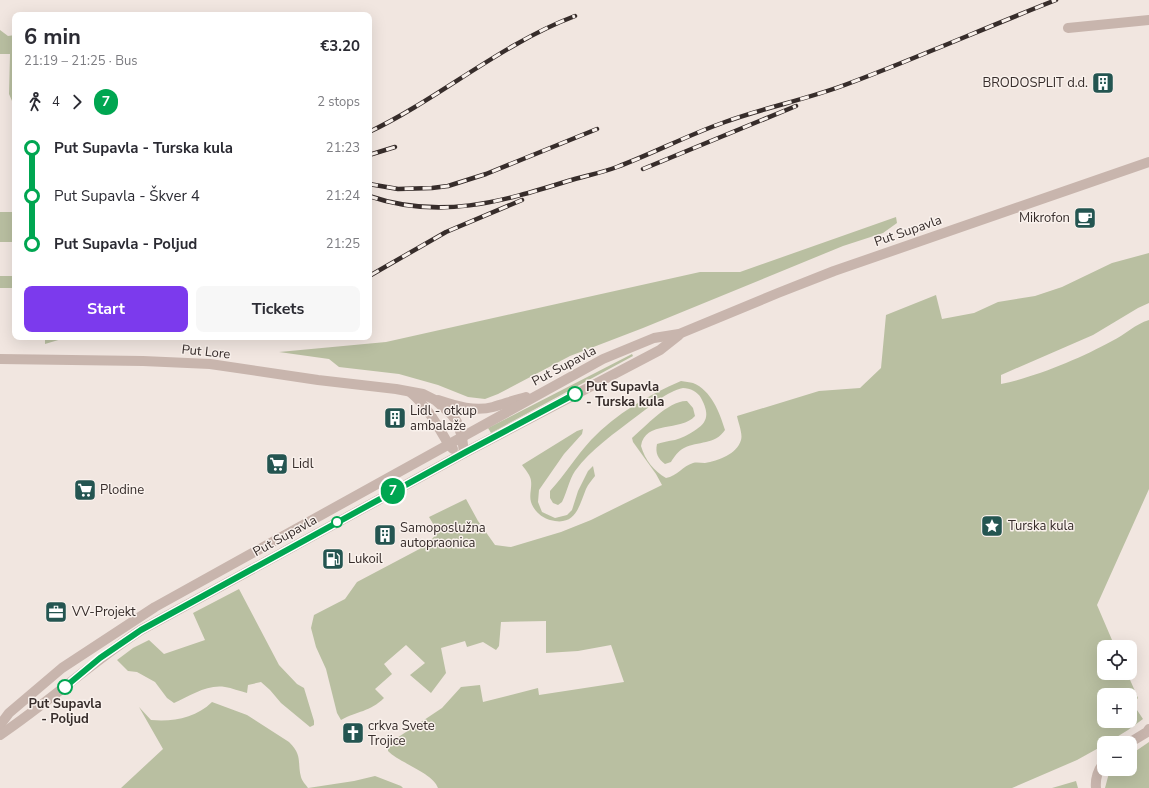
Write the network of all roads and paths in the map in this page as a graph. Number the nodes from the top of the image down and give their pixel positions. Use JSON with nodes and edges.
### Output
{"nodes":[{"id":1,"x":1149,"y":20,"type":"edge"},
{"id":2,"x":1068,"y":28,"type":"dead end"},
{"id":3,"x":1149,"y":162,"type":"edge"},
{"id":4,"x":679,"y":334,"type":"junction"},
{"id":5,"x":0,"y":359,"type":"edge"},
{"id":6,"x":408,"y":391,"type":"junction"},
{"id":7,"x":539,"y":394,"type":"junction"},
{"id":8,"x":435,"y":400,"type":"junction"},
{"id":9,"x":462,"y":437,"type":"junction"},
{"id":10,"x":448,"y":445,"type":"junction"},
{"id":11,"x":464,"y":453,"type":"junction"},
{"id":12,"x":0,"y":725,"type":"edge"},
{"id":13,"x":1149,"y":729,"type":"edge"},
{"id":14,"x":0,"y":735,"type":"edge"},
{"id":15,"x":1137,"y":738,"type":"edge"},
{"id":16,"x":1097,"y":776,"type":"edge"},
{"id":17,"x":1096,"y":788,"type":"edge"}],
"edges":[{"from":1,"to":2,"type":"street"},
{"from":3,"to":4,"type":"street","name":"Put Supavla"},
{"from":4,"to":7,"type":"street","name":"Put Supavla"},
{"from":4,"to":11,"type":"street","name":"Put Supavla"},
{"from":5,"to":6,"type":"street","name":"Put Lore"},
{"from":6,"to":8,"type":"street","name":"Put Lore"},
{"from":6,"to":10,"type":"street"},
{"from":7,"to":8,"type":"street"},
{"from":7,"to":9,"type":"street","name":"Put Supavla"},
{"from":8,"to":9,"type":"street","name":"Put Lore"},
{"from":9,"to":10,"type":"street","name":"Put Supavla"},
{"from":9,"to":11,"type":"street","name":"Put Lore"},
{"from":10,"to":11,"type":"street"},
{"from":10,"to":12,"type":"street","name":"Put Supavla"},
{"from":11,"to":14,"type":"street","name":"Put Supavla"},
{"from":13,"to":15,"type":"street"},
{"from":16,"to":17,"type":"street"}]}
